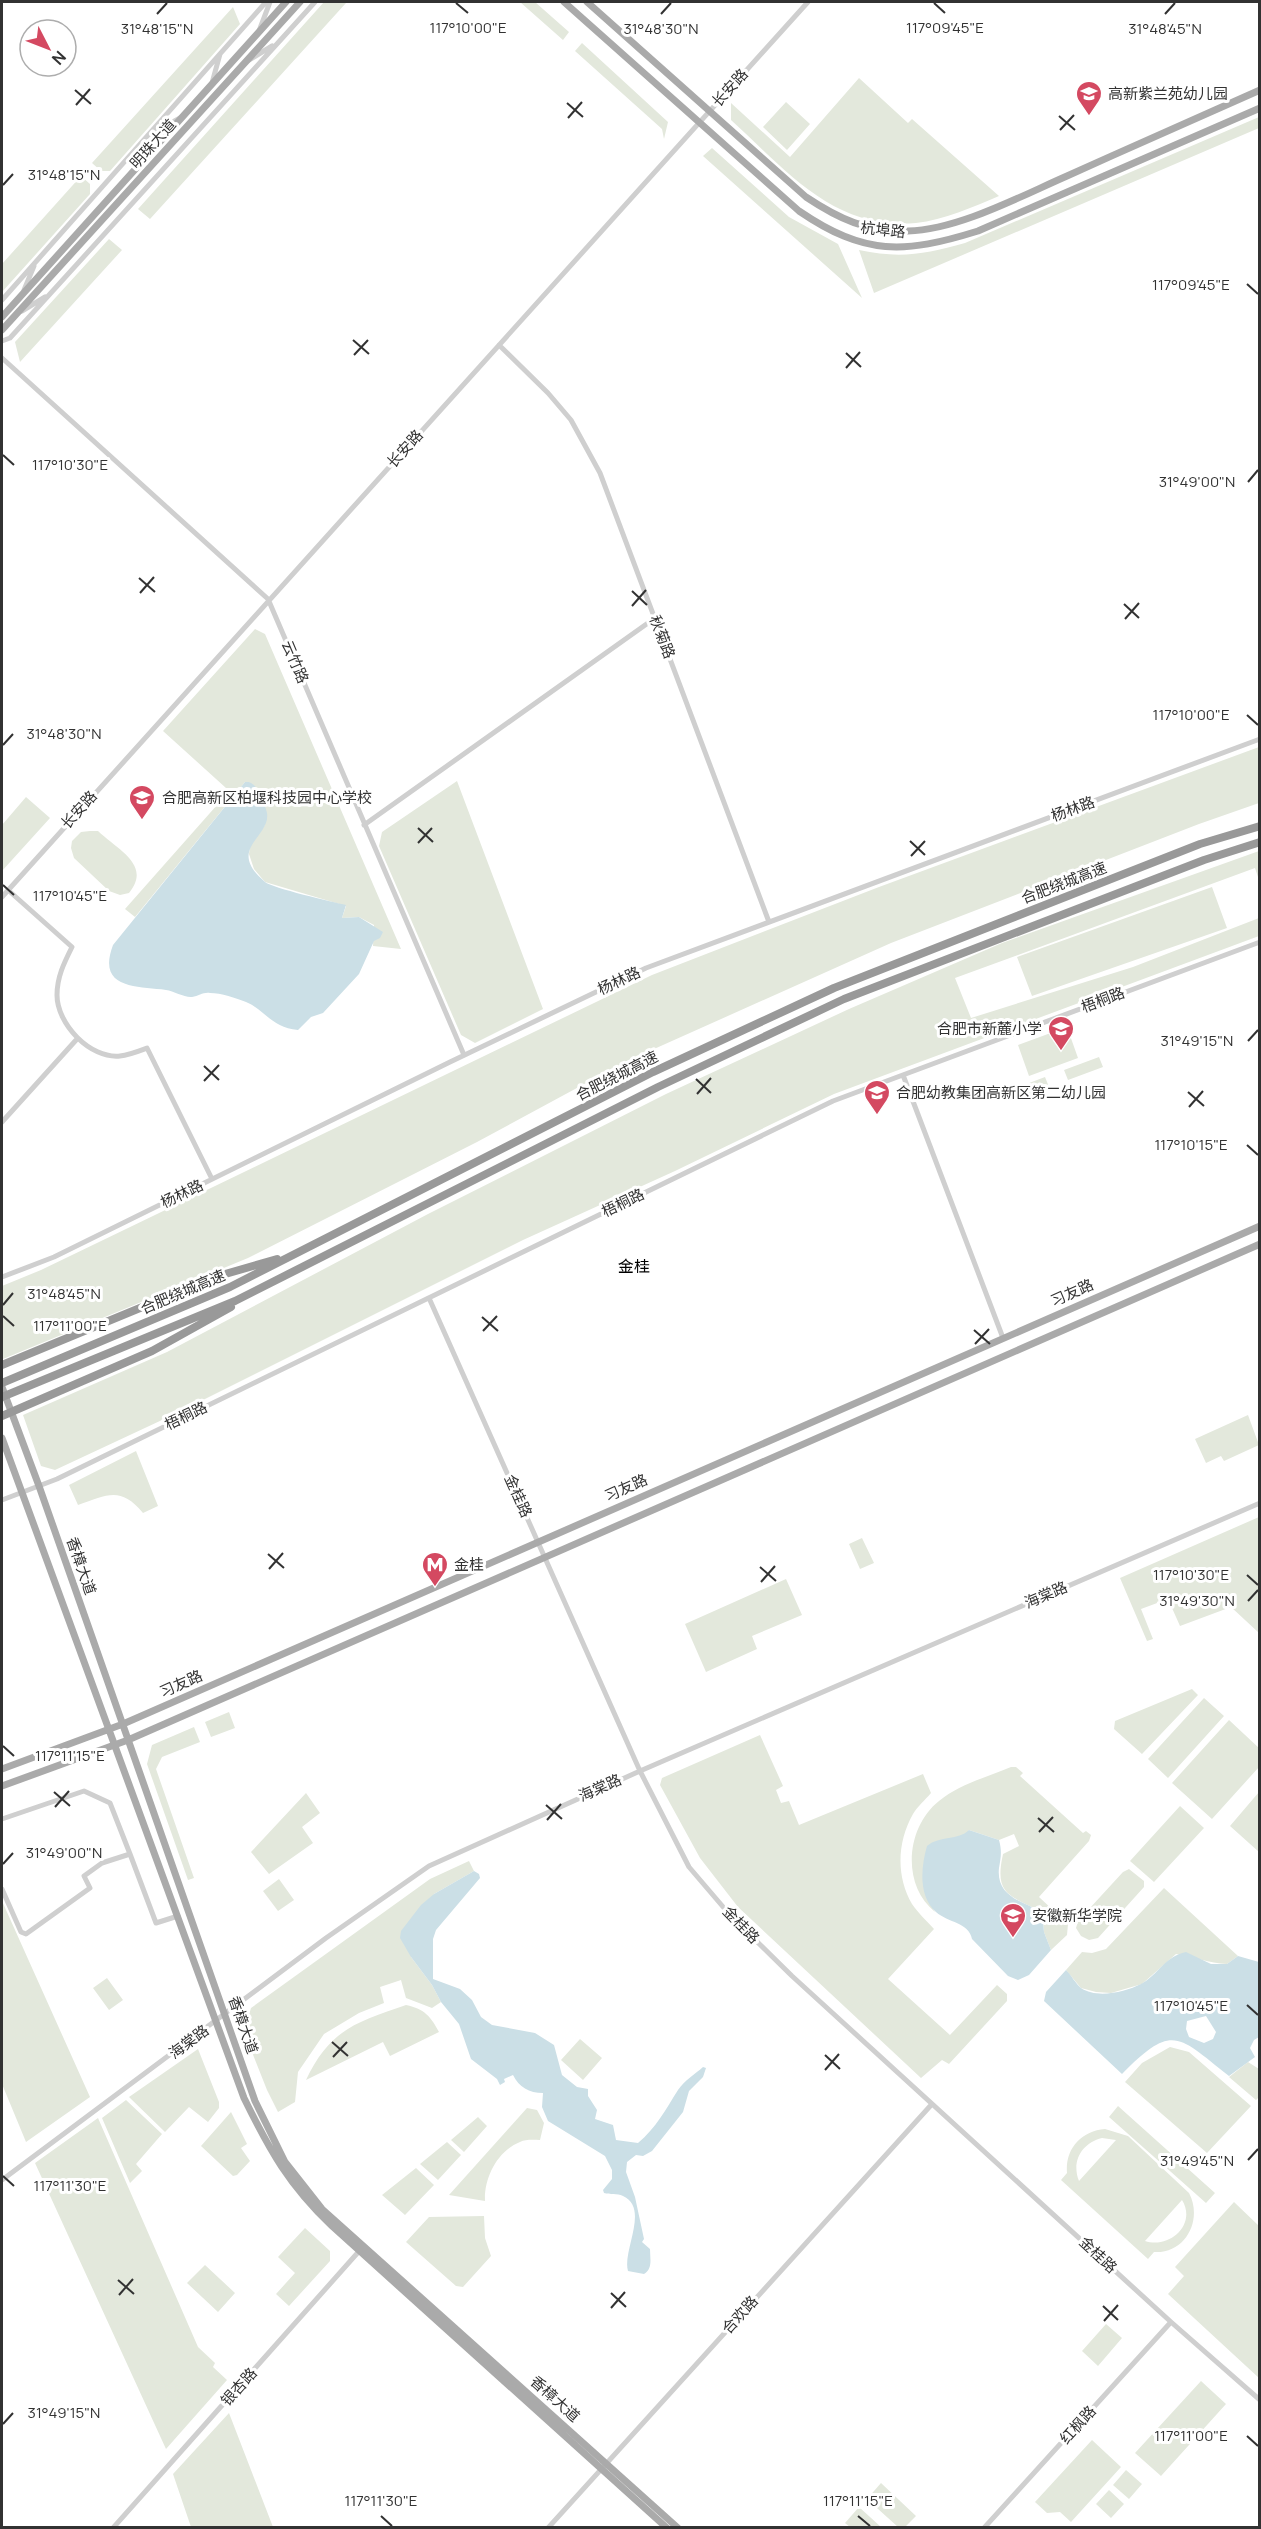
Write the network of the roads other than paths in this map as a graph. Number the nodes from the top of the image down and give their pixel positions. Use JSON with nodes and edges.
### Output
{"nodes":[{"id":1,"x":268,"y":2,"type":"edge"},
{"id":2,"x":286,"y":2,"type":"edge"},
{"id":3,"x":300,"y":2,"type":"edge"},
{"id":4,"x":315,"y":2,"type":"edge"},
{"id":5,"x":564,"y":2,"type":"edge"},
{"id":6,"x":588,"y":2,"type":"edge"},
{"id":7,"x":808,"y":2,"type":"edge"},
{"id":8,"x":258,"y":32,"type":"junction"},
{"id":9,"x":278,"y":42,"type":"junction"},
{"id":10,"x":221,"y":52,"type":"junction"},
{"id":11,"x":243,"y":64,"type":"junction"},
{"id":12,"x":212,"y":84,"type":"junction"},
{"id":13,"x":1260,"y":90,"type":"edge"},
{"id":14,"x":1260,"y":108,"type":"edge"},
{"id":15,"x":710,"y":111,"type":"junction"},
{"id":16,"x":181,"y":117,"type":"junction"},
{"id":17,"x":699,"y":123,"type":"junction"},
{"id":18,"x":146,"y":137,"type":"junction"},
{"id":19,"x":36,"y":261,"type":"junction"},
{"id":20,"x":23,"y":293,"type":"junction"},
{"id":21,"x":51,"y":293,"type":"junction"},
{"id":22,"x":2,"y":300,"type":"edge"},
{"id":23,"x":16,"y":314,"type":"junction"},
{"id":24,"x":2,"y":316,"type":"edge"},
{"id":25,"x":2,"y":330,"type":"edge"},
{"id":26,"x":2,"y":341,"type":"edge"},
{"id":27,"x":499,"y":345,"type":"junction"},
{"id":28,"x":2,"y":358,"type":"edge"},
{"id":29,"x":268,"y":599,"type":"junction"},
{"id":30,"x":655,"y":618,"type":"junction"},
{"id":31,"x":1260,"y":739,"type":"edge"},
{"id":32,"x":364,"y":825,"type":"junction"},
{"id":33,"x":1260,"y":826,"type":"edge"},
{"id":34,"x":1260,"y":842,"type":"edge"},
{"id":35,"x":8,"y":890,"type":"junction"},
{"id":36,"x":2,"y":897,"type":"edge"},
{"id":37,"x":769,"y":922,"type":"junction"},
{"id":38,"x":1260,"y":942,"type":"edge"},
{"id":39,"x":77,"y":1039,"type":"junction"},
{"id":40,"x":464,"y":1055,"type":"junction"},
{"id":41,"x":903,"y":1075,"type":"junction"},
{"id":42,"x":2,"y":1122,"type":"edge"},
{"id":43,"x":212,"y":1179,"type":"junction"},
{"id":44,"x":1260,"y":1226,"type":"edge"},
{"id":45,"x":1260,"y":1244,"type":"edge"},
{"id":46,"x":297,"y":1253,"type":"junction"},
{"id":47,"x":302,"y":1267,"type":"junction"},
{"id":48,"x":2,"y":1277,"type":"edge"},
{"id":49,"x":429,"y":1298,"type":"junction"},
{"id":50,"x":1002,"y":1338,"type":"junction"},
{"id":51,"x":2,"y":1365,"type":"edge"},
{"id":52,"x":2,"y":1385,"type":"edge"},
{"id":53,"x":2,"y":1397,"type":"edge"},
{"id":54,"x":2,"y":1416,"type":"edge"},
{"id":55,"x":2,"y":1437,"type":"edge"},
{"id":56,"x":39,"y":1486,"type":"junction"},
{"id":57,"x":22,"y":1493,"type":"junction"},
{"id":58,"x":2,"y":1500,"type":"edge"},
{"id":59,"x":1260,"y":1503,"type":"edge"},
{"id":60,"x":538,"y":1541,"type":"junction"},
{"id":61,"x":544,"y":1555,"type":"junction"},
{"id":62,"x":123,"y":1724,"type":"junction"},
{"id":63,"x":110,"y":1730,"type":"junction"},
{"id":64,"x":128,"y":1740,"type":"junction"},
{"id":65,"x":115,"y":1745,"type":"junction"},
{"id":66,"x":2,"y":1769,"type":"edge"},
{"id":67,"x":640,"y":1771,"type":"junction"},
{"id":68,"x":2,"y":1786,"type":"edge"},
{"id":69,"x":2,"y":1819,"type":"edge"},
{"id":70,"x":130,"y":1854,"type":"junction"},
{"id":71,"x":2,"y":1889,"type":"edge"},
{"id":72,"x":178,"y":1916,"type":"junction"},
{"id":73,"x":225,"y":2015,"type":"junction"},
{"id":74,"x":217,"y":2021,"type":"junction"},
{"id":75,"x":932,"y":2104,"type":"junction"},
{"id":76,"x":2,"y":2180,"type":"edge"},
{"id":77,"x":362,"y":2248,"type":"junction"},
{"id":78,"x":1171,"y":2322,"type":"junction"},
{"id":79,"x":1260,"y":2400,"type":"edge"},
{"id":80,"x":604,"y":2465,"type":"junction"},
{"id":81,"x":113,"y":2528,"type":"edge"},
{"id":82,"x":548,"y":2528,"type":"edge"},
{"id":83,"x":668,"y":2528,"type":"edge"},
{"id":84,"x":678,"y":2528,"type":"edge"},
{"id":85,"x":984,"y":2528,"type":"edge"}],
"edges":[{"from":1,"to":8,"type":"street"},
{"from":1,"to":10,"type":"street"},
{"from":2,"to":8,"type":"main road","name":"明珠大道"},
{"from":3,"to":11,"type":"main road","name":"明珠大道"},
{"from":4,"to":9,"type":"street"},
{"from":5,"to":17,"type":"main road","name":"杭埠路"},
{"from":6,"to":15,"type":"main road","name":"杭埠路"},
{"from":7,"to":15,"type":"street","name":"长安路"},
{"from":8,"to":12,"type":"main road","name":"明珠大道"},
{"from":9,"to":11,"type":"street"},
{"from":9,"to":21,"type":"street"},
{"from":10,"to":12,"type":"street"},
{"from":10,"to":18,"type":"street"},
{"from":11,"to":23,"type":"main road","name":"明珠大道"},
{"from":12,"to":16,"type":"main road","name":"明珠大道"},
{"from":13,"to":15,"type":"main road","name":"杭埠路"},
{"from":14,"to":17,"type":"main road","name":"杭埠路"},
{"from":15,"to":17,"type":"street","name":"长安路"},
{"from":16,"to":18,"type":"street"},
{"from":16,"to":20,"type":"main road","name":"明珠大道"},
{"from":17,"to":27,"type":"street","name":"长安路"},
{"from":18,"to":19,"type":"street"},
{"from":19,"to":20,"type":"street"},
{"from":19,"to":22,"type":"street"},
{"from":20,"to":24,"type":"main road","name":"明珠大道"},
{"from":21,"to":23,"type":"street"},
{"from":21,"to":26,"type":"street"},
{"from":23,"to":25,"type":"main road","name":"明珠大道"},
{"from":27,"to":29,"type":"street","name":"长安路"},
{"from":27,"to":30,"type":"street","name":"秋菊路"},
{"from":28,"to":29,"type":"street","name":"云竹路"},
{"from":29,"to":32,"type":"street","name":"云竹路"},
{"from":29,"to":35,"type":"street","name":"长安路"},
{"from":30,"to":32,"type":"street"},
{"from":30,"to":37,"type":"street","name":"秋菊路"},
{"from":31,"to":37,"type":"street","name":"杨林路"},
{"from":32,"to":40,"type":"street","name":"云竹路"},
{"from":33,"to":46,"type":"highway","name":"合肥绕城高速"},
{"from":34,"to":47,"type":"highway","name":"合肥绕城高速"},
{"from":35,"to":36,"type":"street","name":"长安路"},
{"from":35,"to":39,"type":"street"},
{"from":37,"to":40,"type":"street","name":"杨林路"},
{"from":38,"to":41,"type":"street","name":"梧桐路"},
{"from":39,"to":42,"type":"street"},
{"from":39,"to":43,"type":"street"},
{"from":40,"to":43,"type":"street","name":"杨林路"},
{"from":41,"to":49,"type":"street","name":"梧桐路"},
{"from":41,"to":50,"type":"street"},
{"from":43,"to":48,"type":"street","name":"杨林路"},
{"from":44,"to":50,"type":"main road","name":"习友路"},
{"from":45,"to":61,"type":"main road","name":"习友路"},
{"from":46,"to":51,"type":"highway"},
{"from":46,"to":52,"type":"highway","name":"合肥绕城高速"},
{"from":47,"to":53,"type":"highway","name":"合肥绕城高速"},
{"from":47,"to":54,"type":"highway"},
{"from":49,"to":56,"type":"street","name":"梧桐路"},
{"from":49,"to":60,"type":"street","name":"金桂路"},
{"from":50,"to":60,"type":"main road","name":"习友路"},
{"from":52,"to":56,"type":"main road","name":"香樟大道"},
{"from":55,"to":57,"type":"main road","name":"香樟大道"},
{"from":56,"to":57,"type":"street","name":"梧桐路"},
{"from":56,"to":62,"type":"main road","name":"香樟大道"},
{"from":57,"to":58,"type":"street","name":"梧桐路"},
{"from":57,"to":63,"type":"main road","name":"香樟大道"},
{"from":59,"to":67,"type":"street","name":"海棠路"},
{"from":60,"to":61,"type":"street","name":"金桂路"},
{"from":60,"to":62,"type":"main road","name":"习友路"},
{"from":61,"to":64,"type":"main road","name":"习友路"},
{"from":61,"to":67,"type":"street","name":"金桂路"},
{"from":62,"to":63,"type":"main road","name":"习友路"},
{"from":62,"to":64,"type":"main road","name":"香樟大道"},
{"from":63,"to":65,"type":"main road","name":"香樟大道"},
{"from":63,"to":66,"type":"main road","name":"习友路"},
{"from":64,"to":65,"type":"main road","name":"习友路"},
{"from":64,"to":73,"type":"main road","name":"香樟大道"},
{"from":65,"to":68,"type":"main road","name":"习友路"},
{"from":65,"to":72,"type":"main road","name":"香樟大道"},
{"from":67,"to":73,"type":"street","name":"海棠路"},
{"from":67,"to":75,"type":"street","name":"金桂路"},
{"from":69,"to":70,"type":"street"},
{"from":70,"to":71,"type":"street"},
{"from":70,"to":72,"type":"street"},
{"from":72,"to":74,"type":"main road","name":"香樟大道"},
{"from":73,"to":74,"type":"street","name":"海棠路"},
{"from":73,"to":77,"type":"main road","name":"香樟大道"},
{"from":74,"to":76,"type":"street","name":"海棠路"},
{"from":74,"to":77,"type":"main road","name":"香樟大道"},
{"from":75,"to":78,"type":"street","name":"金桂路"},
{"from":75,"to":80,"type":"street","name":"合欢路"},
{"from":77,"to":80,"type":"main road","name":"香樟大道"},
{"from":77,"to":81,"type":"street","name":"银杏路"},
{"from":78,"to":79,"type":"street","name":"金桂路"},
{"from":78,"to":85,"type":"street","name":"红枫路"},
{"from":80,"to":82,"type":"street","name":"合欢路"},
{"from":80,"to":83,"type":"main road","name":"香樟大道"},
{"from":80,"to":84,"type":"main road","name":"香樟大道"}]}
